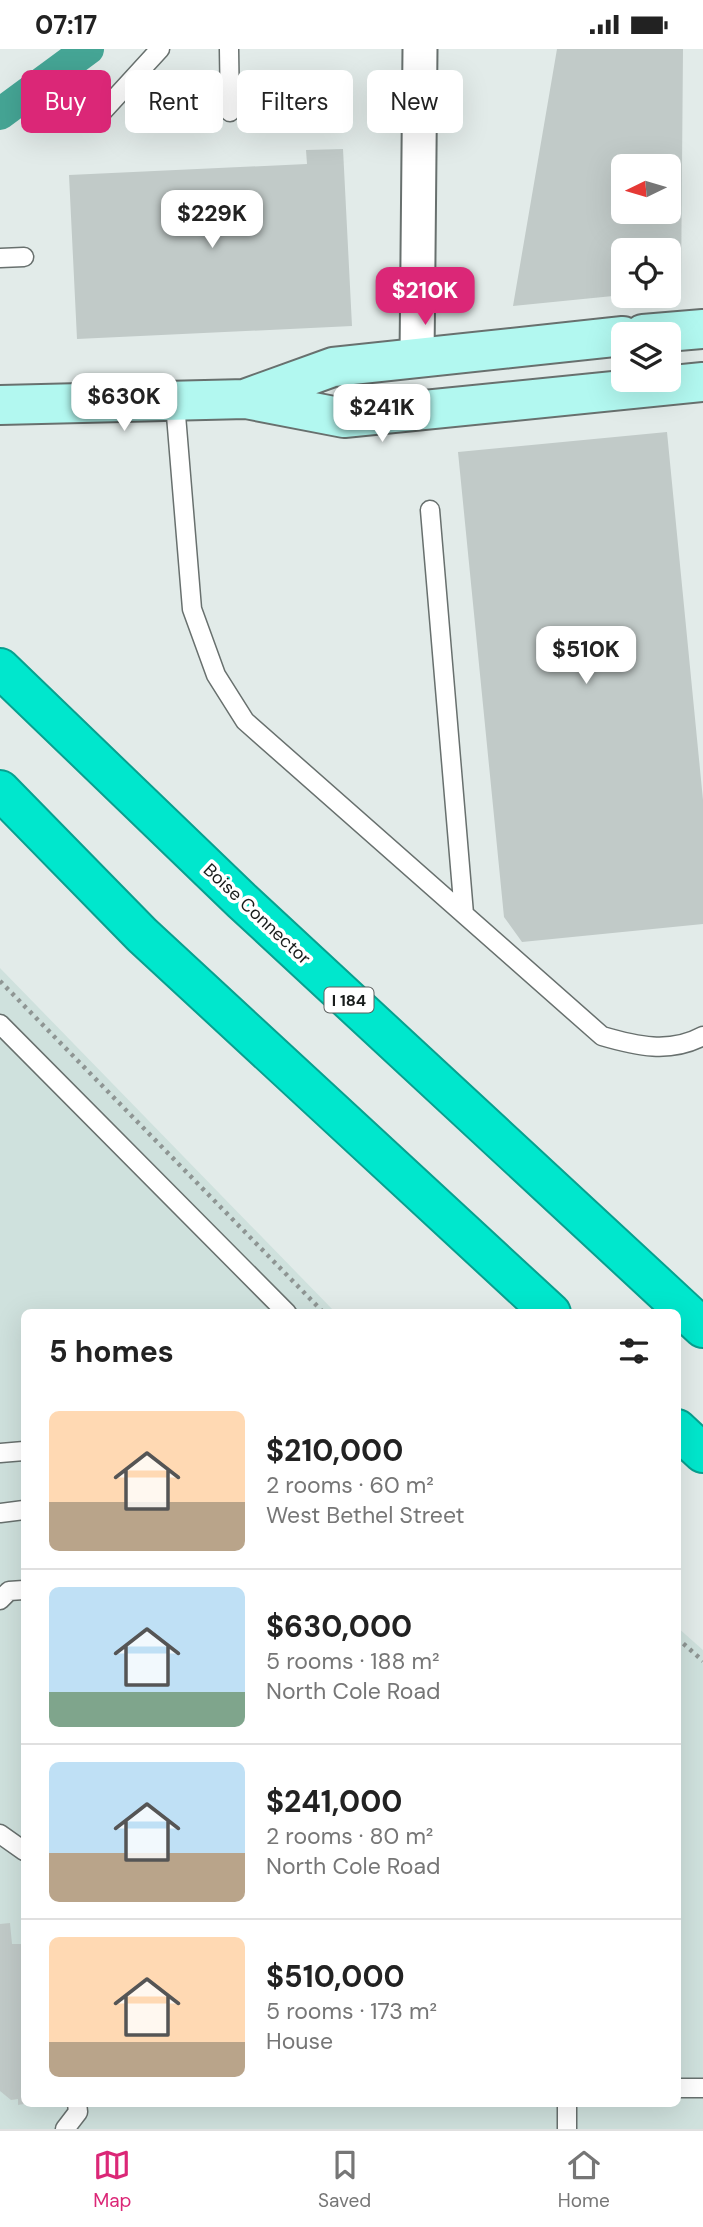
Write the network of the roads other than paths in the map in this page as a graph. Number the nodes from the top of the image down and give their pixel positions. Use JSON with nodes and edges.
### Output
{"nodes":[{"id":1,"x":160,"y":49,"type":"edge"},
{"id":2,"x":229,"y":49,"type":"edge"},
{"id":3,"x":420,"y":49,"type":"edge"},
{"id":4,"x":111,"y":102,"type":"edge"},
{"id":5,"x":230,"y":112,"type":"dead end"},
{"id":6,"x":24,"y":257,"type":"dead end"},
{"id":7,"x":0,"y":258,"type":"edge"},
{"id":8,"x":703,"y":329,"type":"edge"},
{"id":9,"x":681,"y":331,"type":"edge"},
{"id":10,"x":611,"y":337,"type":"edge"},
{"id":11,"x":417,"y":358,"type":"junction"},
{"id":12,"x":703,"y":382,"type":"edge"},
{"id":13,"x":246,"y":398,"type":"junction"},
{"id":14,"x":175,"y":403,"type":"junction"},
{"id":15,"x":0,"y":405,"type":"edge"},
{"id":16,"x":430,"y":510,"type":"dead end"},
{"id":17,"x":0,"y":668,"type":"edge"},
{"id":18,"x":0,"y":790,"type":"edge"},
{"id":19,"x":464,"y":914,"type":"junction"},
{"id":20,"x":0,"y":1024,"type":"edge"},
{"id":21,"x":703,"y":1036,"type":"edge"},
{"id":22,"x":283,"y":1309,"type":"edge"},
{"id":23,"x":547,"y":1309,"type":"edge"},
{"id":24,"x":703,"y":1328,"type":"edge"},
{"id":25,"x":681,"y":1433,"type":"edge"},
{"id":26,"x":21,"y":1451,"type":"edge"},
{"id":27,"x":0,"y":1453,"type":"edge"},
{"id":28,"x":703,"y":1453,"type":"edge"},
{"id":29,"x":21,"y":1510,"type":"edge"},
{"id":30,"x":0,"y":1513,"type":"edge"},
{"id":31,"x":21,"y":1590,"type":"edge"},
{"id":32,"x":0,"y":1600,"type":"edge"},
{"id":33,"x":0,"y":1834,"type":"edge"},
{"id":34,"x":21,"y":1849,"type":"edge"},
{"id":35,"x":681,"y":2088,"type":"edge"},
{"id":36,"x":703,"y":2088,"type":"edge"},
{"id":37,"x":77,"y":2107,"type":"edge"},
{"id":38,"x":567,"y":2107,"type":"edge"},
{"id":39,"x":65,"y":2129,"type":"edge"},
{"id":40,"x":567,"y":2129,"type":"edge"}],
"edges":[{"from":1,"to":4,"type":"lane"},
{"from":2,"to":5,"type":"lane"},
{"from":3,"to":11,"type":"street"},
{"from":6,"to":7,"type":"lane"},
{"from":8,"to":9,"type":"main road"},
{"from":10,"to":11,"type":"main road"},
{"from":11,"to":13,"type":"main road"},
{"from":12,"to":13,"type":"main road"},
{"from":13,"to":14,"type":"main road"},
{"from":14,"to":15,"type":"main road"},
{"from":14,"to":19,"type":"lane"},
{"from":16,"to":19,"type":"lane"},
{"from":17,"to":24,"type":"highway","name":"Boise Connector","number":"I 184"},
{"from":18,"to":23,"type":"highway"},
{"from":19,"to":21,"type":"lane"},
{"from":20,"to":22,"type":"lane"},
{"from":25,"to":28,"type":"highway"},
{"from":26,"to":27,"type":"lane"},
{"from":29,"to":30,"type":"lane"},
{"from":31,"to":32,"type":"lane"},
{"from":33,"to":34,"type":"lane"},
{"from":35,"to":36,"type":"lane"},
{"from":37,"to":39,"type":"lane"},
{"from":38,"to":40,"type":"lane"}]}
